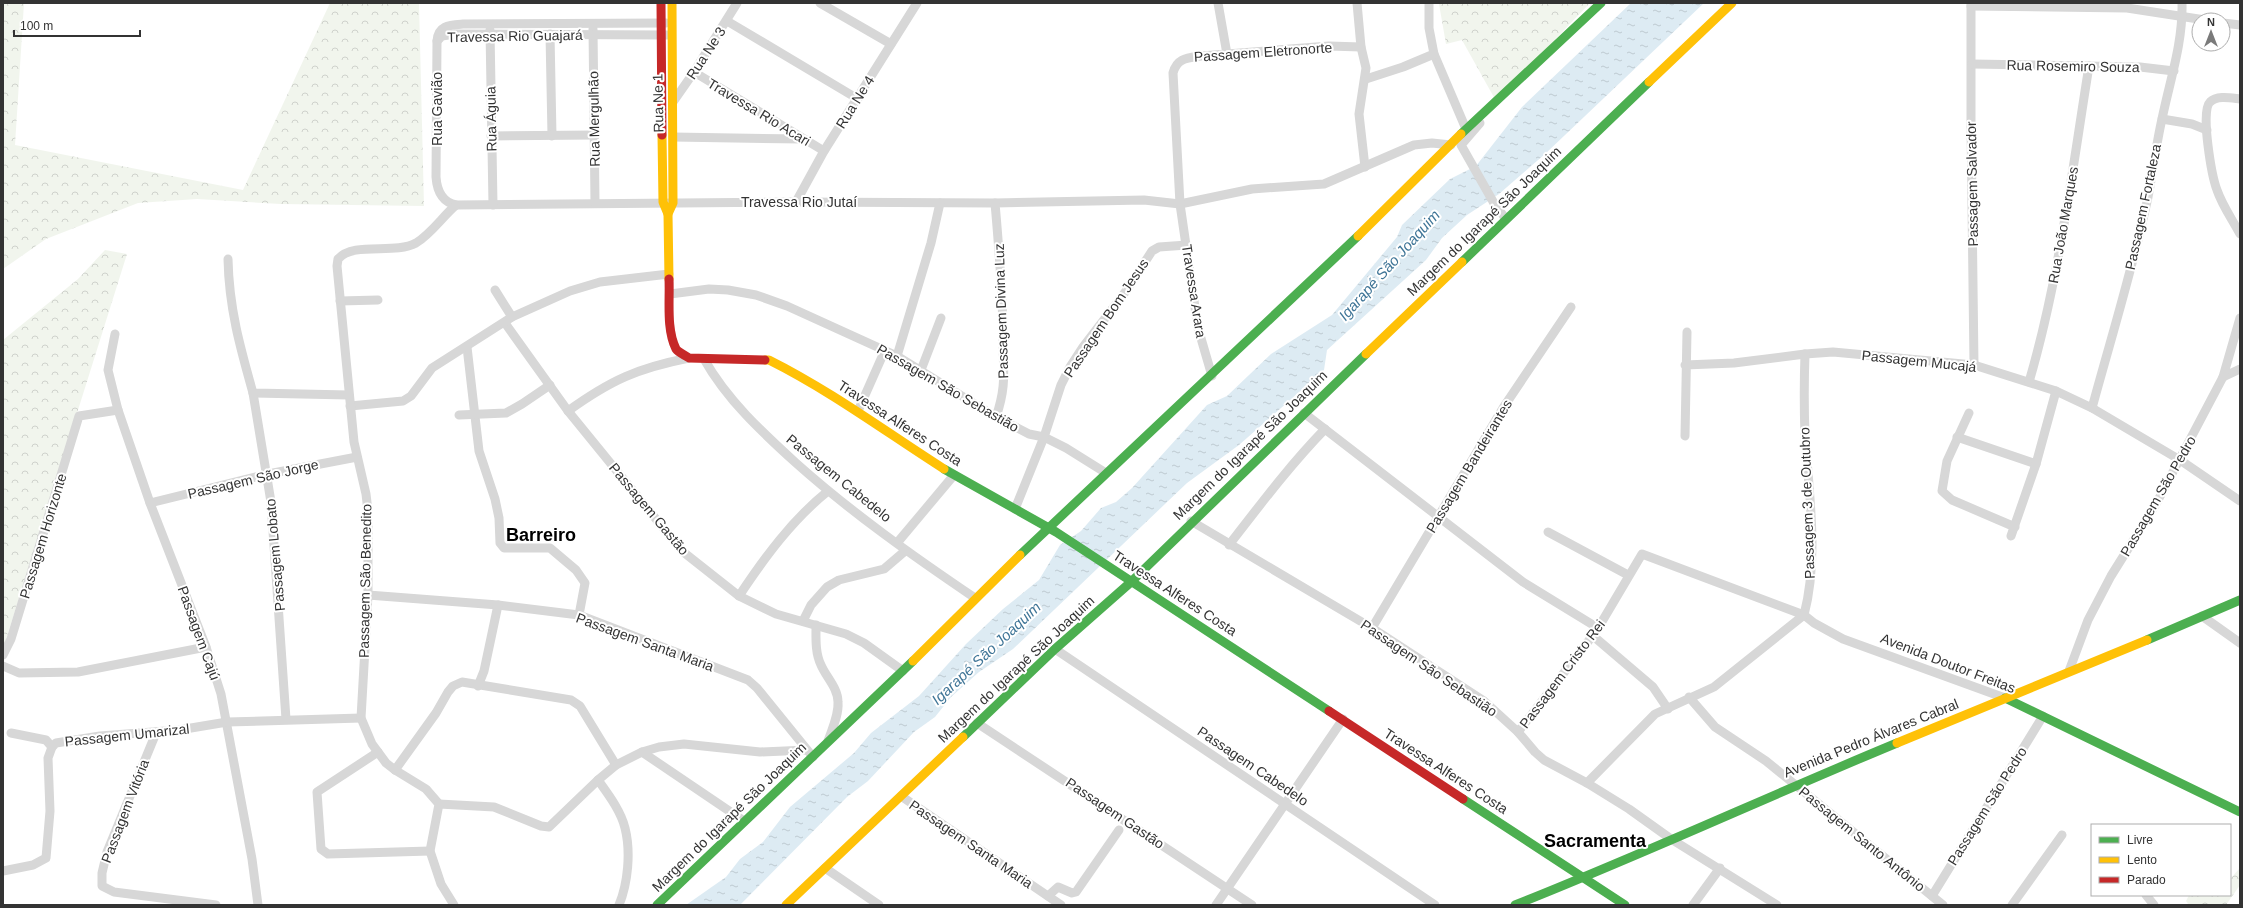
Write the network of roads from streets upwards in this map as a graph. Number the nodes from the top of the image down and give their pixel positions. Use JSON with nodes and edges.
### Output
{"nodes":[{"id":1,"x":661,"y":3,"type":"edge"},
{"id":2,"x":672,"y":3,"type":"edge"},
{"id":3,"x":737,"y":3,"type":"edge"},
{"id":4,"x":820,"y":3,"type":"edge"},
{"id":5,"x":917,"y":3,"type":"edge"},
{"id":6,"x":1218,"y":3,"type":"edge"},
{"id":7,"x":1357,"y":3,"type":"edge"},
{"id":8,"x":1429,"y":3,"type":"edge"},
{"id":9,"x":1601,"y":3,"type":"edge"},
{"id":10,"x":1732,"y":3,"type":"edge"},
{"id":11,"x":2182,"y":3,"type":"edge"},
{"id":12,"x":1971,"y":4,"type":"edge"},
{"id":13,"x":2183,"y":17,"type":"junction"},
{"id":14,"x":2191,"y":18,"type":"edge"},
{"id":15,"x":727,"y":21,"type":"junction"},
{"id":16,"x":490,"y":23,"type":"junction"},
{"id":17,"x":661,"y":23,"type":"junction"},
{"id":18,"x":672,"y":23,"type":"junction"},
{"id":19,"x":546,"y":24,"type":"junction"},
{"id":20,"x":594,"y":24,"type":"junction"},
{"id":21,"x":490,"y":34,"type":"junction"},
{"id":22,"x":548,"y":34,"type":"junction"},
{"id":23,"x":593,"y":34,"type":"junction"},
{"id":24,"x":661,"y":35,"type":"junction"},
{"id":25,"x":671,"y":35,"type":"junction"},
{"id":26,"x":437,"y":41,"type":"junction"},
{"id":27,"x":891,"y":44,"type":"junction"},
{"id":28,"x":1361,"y":47,"type":"junction"},
{"id":29,"x":1227,"y":54,"type":"junction"},
{"id":30,"x":1434,"y":54,"type":"junction"},
{"id":31,"x":1972,"y":64,"type":"junction"},
{"id":32,"x":2089,"y":66,"type":"junction"},
{"id":33,"x":2174,"y":70,"type":"junction"},
{"id":34,"x":694,"y":72,"type":"junction"},
{"id":35,"x":1173,"y":73,"type":"joint"},
{"id":36,"x":1366,"y":79,"type":"junction"},
{"id":37,"x":858,"y":99,"type":"junction"},
{"id":38,"x":2240,"y":99,"type":"edge"},
{"id":39,"x":673,"y":102,"type":"junction"},
{"id":40,"x":1478,"y":119,"type":"junction"},
{"id":41,"x":2162,"y":119,"type":"junction"},
{"id":42,"x":1466,"y":129,"type":"junction"},
{"id":43,"x":2207,"y":130,"type":"junction"},
{"id":44,"x":594,"y":135,"type":"junction"},
{"id":45,"x":491,"y":136,"type":"junction"},
{"id":46,"x":552,"y":136,"type":"junction"},
{"id":47,"x":673,"y":137,"type":"junction"},
{"id":48,"x":803,"y":139,"type":"junction"},
{"id":49,"x":1451,"y":145,"type":"junction"},
{"id":50,"x":824,"y":151,"type":"junction"},
{"id":51,"x":1365,"y":167,"type":"junction"},
{"id":52,"x":663,"y":202,"type":"junction"},
{"id":53,"x":796,"y":202,"type":"junction"},
{"id":54,"x":595,"y":203,"type":"junction"},
{"id":55,"x":673,"y":203,"type":"junction"},
{"id":56,"x":940,"y":203,"type":"junction"},
{"id":57,"x":995,"y":203,"type":"junction"},
{"id":58,"x":493,"y":204,"type":"junction"},
{"id":59,"x":1180,"y":204,"type":"junction"},
{"id":60,"x":456,"y":205,"type":"junction"},
{"id":61,"x":668,"y":214,"type":"junction"},
{"id":62,"x":1506,"y":219,"type":"junction"},
{"id":63,"x":2240,"y":234,"type":"edge"},
{"id":64,"x":1187,"y":245,"type":"junction"},
{"id":65,"x":228,"y":259,"type":"dead end"},
{"id":66,"x":669,"y":274,"type":"junction"},
{"id":67,"x":495,"y":290,"type":"dead end"},
{"id":68,"x":670,"y":294,"type":"junction"},
{"id":69,"x":378,"y":300,"type":"dead end"},
{"id":70,"x":340,"y":301,"type":"junction"},
{"id":71,"x":1571,"y":307,"type":"dead end"},
{"id":72,"x":941,"y":318,"type":"dead end"},
{"id":73,"x":2240,"y":318,"type":"edge"},
{"id":74,"x":509,"y":320,"type":"junction"},
{"id":75,"x":1687,"y":332,"type":"dead end"},
{"id":76,"x":115,"y":334,"type":"dead end"},
{"id":77,"x":467,"y":347,"type":"junction"},
{"id":78,"x":885,"y":350,"type":"junction"},
{"id":79,"x":1804,"y":354,"type":"junction"},
{"id":80,"x":897,"y":356,"type":"junction"},
{"id":81,"x":690,"y":358,"type":"junction"},
{"id":82,"x":704,"y":359,"type":"junction"},
{"id":83,"x":1685,"y":365,"type":"junction"},
{"id":84,"x":1974,"y":365,"type":"junction"},
{"id":85,"x":921,"y":370,"type":"junction"},
{"id":86,"x":2240,"y":370,"type":"edge"},
{"id":87,"x":1212,"y":376,"type":"junction"},
{"id":88,"x":2224,"y":377,"type":"junction"},
{"id":89,"x":2029,"y":382,"type":"junction"},
{"id":90,"x":550,"y":385,"type":"junction"},
{"id":91,"x":2056,"y":391,"type":"junction"},
{"id":92,"x":253,"y":393,"type":"junction"},
{"id":93,"x":349,"y":395,"type":"junction"},
{"id":94,"x":350,"y":406,"type":"junction"},
{"id":95,"x":2092,"y":408,"type":"junction"},
{"id":96,"x":118,"y":410,"type":"junction"},
{"id":97,"x":568,"y":411,"type":"junction"},
{"id":98,"x":858,"y":411,"type":"junction"},
{"id":99,"x":1969,"y":412,"type":"dead end"},
{"id":100,"x":1304,"y":413,"type":"junction"},
{"id":101,"x":459,"y":415,"type":"dead end"},
{"id":102,"x":475,"y":415,"type":"junction"},
{"id":103,"x":996,"y":417,"type":"junction"},
{"id":104,"x":1325,"y":429,"type":"junction"},
{"id":105,"x":1685,"y":436,"type":"dead end"},
{"id":106,"x":1957,"y":437,"type":"junction"},
{"id":107,"x":1044,"y":438,"type":"junction"},
{"id":108,"x":357,"y":457,"type":"junction"},
{"id":109,"x":2180,"y":460,"type":"junction"},
{"id":110,"x":2036,"y":464,"type":"junction"},
{"id":111,"x":1106,"y":473,"type":"junction"},
{"id":112,"x":268,"y":474,"type":"junction"},
{"id":113,"x":954,"y":474,"type":"junction"},
{"id":114,"x":828,"y":491,"type":"junction"},
{"id":115,"x":2240,"y":501,"type":"edge"},
{"id":116,"x":150,"y":503,"type":"junction"},
{"id":117,"x":1015,"y":509,"type":"junction"},
{"id":118,"x":1438,"y":516,"type":"junction"},
{"id":119,"x":1191,"y":522,"type":"junction"},
{"id":120,"x":1053,"y":530,"type":"junction"},
{"id":121,"x":1548,"y":532,"type":"dead end"},
{"id":122,"x":897,"y":543,"type":"junction"},
{"id":123,"x":1229,"y":545,"type":"junction"},
{"id":124,"x":905,"y":551,"type":"junction"},
{"id":125,"x":1642,"y":554,"type":"joint"},
{"id":126,"x":1628,"y":575,"type":"junction"},
{"id":127,"x":1128,"y":580,"type":"junction"},
{"id":128,"x":368,"y":595,"type":"junction"},
{"id":129,"x":739,"y":596,"type":"junction"},
{"id":130,"x":975,"y":598,"type":"junction"},
{"id":131,"x":2240,"y":600,"type":"edge"},
{"id":132,"x":498,"y":605,"type":"junction"},
{"id":133,"x":579,"y":615,"type":"junction"},
{"id":134,"x":1804,"y":615,"type":"junction"},
{"id":135,"x":2202,"y":616,"type":"junction"},
{"id":136,"x":802,"y":621,"type":"junction"},
{"id":137,"x":816,"y":625,"type":"junction"},
{"id":138,"x":1372,"y":628,"type":"junction"},
{"id":139,"x":1595,"y":632,"type":"junction"},
{"id":140,"x":2240,"y":643,"type":"edge"},
{"id":141,"x":206,"y":647,"type":"junction"},
{"id":142,"x":1056,"y":649,"type":"junction"},
{"id":143,"x":3,"y":655,"type":"edge"},
{"id":144,"x":3,"y":666,"type":"edge"},
{"id":145,"x":903,"y":671,"type":"junction"},
{"id":146,"x":2069,"y":671,"type":"junction"},
{"id":147,"x":478,"y":686,"type":"junction"},
{"id":148,"x":1689,"y":697,"type":"junction"},
{"id":149,"x":2005,"y":698,"type":"junction"},
{"id":150,"x":1668,"y":709,"type":"junction"},
{"id":151,"x":2043,"y":716,"type":"junction"},
{"id":152,"x":360,"y":718,"type":"junction"},
{"id":153,"x":1343,"y":719,"type":"junction"},
{"id":154,"x":286,"y":720,"type":"junction"},
{"id":155,"x":227,"y":722,"type":"junction"},
{"id":156,"x":977,"y":723,"type":"junction"},
{"id":157,"x":1518,"y":732,"type":"junction"},
{"id":158,"x":11,"y":733,"type":"dead end"},
{"id":159,"x":156,"y":733,"type":"junction"},
{"id":160,"x":828,"y":742,"type":"junction"},
{"id":161,"x":52,"y":747,"type":"junction"},
{"id":162,"x":378,"y":752,"type":"junction"},
{"id":163,"x":642,"y":752,"type":"junction"},
{"id":164,"x":810,"y":753,"type":"junction"},
{"id":165,"x":616,"y":765,"type":"junction"},
{"id":166,"x":395,"y":770,"type":"junction"},
{"id":167,"x":598,"y":780,"type":"junction"},
{"id":168,"x":1587,"y":783,"type":"junction"},
{"id":169,"x":1795,"y":784,"type":"junction"},
{"id":170,"x":901,"y":796,"type":"junction"},
{"id":171,"x":438,"y":804,"type":"junction"},
{"id":172,"x":1285,"y":805,"type":"junction"},
{"id":173,"x":2240,"y":812,"type":"edge"},
{"id":174,"x":744,"y":821,"type":"junction"},
{"id":175,"x":1119,"y":830,"type":"dead end"},
{"id":176,"x":2062,"y":835,"type":"dead end"},
{"id":177,"x":1671,"y":839,"type":"junction"},
{"id":178,"x":430,"y":851,"type":"junction"},
{"id":179,"x":825,"y":868,"type":"junction"},
{"id":180,"x":1720,"y":868,"type":"junction"},
{"id":181,"x":3,"y":871,"type":"edge"},
{"id":182,"x":1583,"y":878,"type":"junction"},
{"id":183,"x":1228,"y":889,"type":"junction"},
{"id":184,"x":1048,"y":896,"type":"junction"},
{"id":185,"x":1932,"y":896,"type":"junction"},
{"id":186,"x":2147,"y":896,"type":"edge"},
{"id":187,"x":216,"y":905,"type":"edge"},
{"id":188,"x":258,"y":905,"type":"edge"},
{"id":189,"x":454,"y":905,"type":"edge"},
{"id":190,"x":619,"y":905,"type":"edge"},
{"id":191,"x":657,"y":905,"type":"edge"},
{"id":192,"x":786,"y":905,"type":"edge"},
{"id":193,"x":879,"y":905,"type":"edge"},
{"id":194,"x":1061,"y":905,"type":"edge"},
{"id":195,"x":1216,"y":905,"type":"edge"},
{"id":196,"x":1252,"y":905,"type":"edge"},
{"id":197,"x":1435,"y":905,"type":"edge"},
{"id":198,"x":1515,"y":905,"type":"edge"},
{"id":199,"x":1626,"y":905,"type":"edge"},
{"id":200,"x":1693,"y":905,"type":"edge"},
{"id":201,"x":1777,"y":905,"type":"edge"},
{"id":202,"x":1943,"y":905,"type":"edge"},
{"id":203,"x":2012,"y":905,"type":"edge"},
{"id":204,"x":2154,"y":905,"type":"edge"}],
"edges":[{"from":1,"to":17,"type":"street","name":"Rua Ne 1"},
{"from":2,"to":18,"type":"street","name":"Rua Ne 1"},
{"from":3,"to":15,"type":"street","name":"Rua Ne 3"},
{"from":4,"to":27,"type":"street"},
{"from":5,"to":27,"type":"street","name":"Rua Ne 4"},
{"from":6,"to":29,"type":"street"},
{"from":7,"to":28,"type":"street"},
{"from":8,"to":30,"type":"street"},
{"from":9,"to":40,"type":"street","name":"Margem do Igarapé São Joaquim"},
{"from":10,"to":62,"type":"street","name":"Margem do Igarapé São Joaquim"},
{"from":11,"to":13,"type":"street","name":"Passagem Fortaleza"},
{"from":12,"to":13,"type":"street"},
{"from":12,"to":31,"type":"street","name":"Passagem Salvador"},
{"from":13,"to":14,"type":"street"},
{"from":13,"to":33,"type":"street","name":"Passagem Fortaleza"},
{"from":15,"to":34,"type":"street","name":"Rua Ne 3"},
{"from":15,"to":37,"type":"street"},
{"from":16,"to":19,"type":"street","name":"Travessa Rio Guajará"},
{"from":16,"to":21,"type":"street","name":"Rua Águia"},
{"from":16,"to":26,"type":"street","name":"Travessa Rio Guajará"},
{"from":17,"to":18,"type":"street","name":"Travessa Rio Guajará"},
{"from":17,"to":20,"type":"street","name":"Travessa Rio Guajará"},
{"from":17,"to":24,"type":"street","name":"Rua Ne 1"},
{"from":18,"to":25,"type":"street","name":"Rua Ne 1"},
{"from":19,"to":20,"type":"street","name":"Travessa Rio Guajará"},
{"from":19,"to":22,"type":"street"},
{"from":20,"to":23,"type":"street","name":"Rua Mergulhão"},
{"from":21,"to":22,"type":"street","name":"Travessa Rio Guajará"},
{"from":21,"to":26,"type":"street","name":"Travessa Rio Guajará"},
{"from":21,"to":45,"type":"street","name":"Rua Águia"},
{"from":22,"to":23,"type":"street","name":"Travessa Rio Guajará"},
{"from":22,"to":46,"type":"street"},
{"from":23,"to":24,"type":"street","name":"Travessa Rio Guajará"},
{"from":23,"to":44,"type":"street","name":"Rua Mergulhão"},
{"from":24,"to":25,"type":"street","name":"Travessa Rio Guajará"},
{"from":24,"to":52,"type":"street","name":"Rua Ne 1"},
{"from":25,"to":39,"type":"street","name":"Rua Ne 1"},
{"from":26,"to":60,"type":"street","name":"Rua Gavião"},
{"from":27,"to":37,"type":"street","name":"Rua Ne 4"},
{"from":28,"to":29,"type":"street","name":"Passagem Eletronorte"},
{"from":28,"to":36,"type":"street"},
{"from":29,"to":35,"type":"street","name":"Passagem Eletronorte"},
{"from":30,"to":36,"type":"street"},
{"from":30,"to":42,"type":"street"},
{"from":31,"to":32,"type":"street","name":"Rua Rosemiro Souza"},
{"from":31,"to":84,"type":"street","name":"Passagem Salvador"},
{"from":32,"to":33,"type":"street","name":"Rua Rosemiro Souza"},
{"from":32,"to":89,"type":"street","name":"Rua João Marques"},
{"from":33,"to":41,"type":"street","name":"Passagem Fortaleza"},
{"from":34,"to":39,"type":"street","name":"Rua Ne 3"},
{"from":34,"to":48,"type":"street","name":"Travessa Rio Acari"},
{"from":35,"to":59,"type":"street","name":"Travessa Arara"},
{"from":36,"to":51,"type":"street"},
{"from":37,"to":50,"type":"street","name":"Rua Ne 4"},
{"from":38,"to":43,"type":"street"},
{"from":39,"to":47,"type":"street","name":"Rua Ne 1"},
{"from":40,"to":42,"type":"street","name":"Margem do Igarapé São Joaquim"},
{"from":40,"to":62,"type":"street"},
{"from":41,"to":43,"type":"street"},
{"from":41,"to":95,"type":"street","name":"Passagem Fortaleza"},
{"from":42,"to":49,"type":"street","name":"Margem do Igarapé São Joaquim"},
{"from":43,"to":63,"type":"street"},
{"from":44,"to":46,"type":"street"},
{"from":44,"to":54,"type":"street","name":"Rua Mergulhão"},
{"from":45,"to":46,"type":"street"},
{"from":45,"to":58,"type":"street","name":"Rua Águia"},
{"from":47,"to":48,"type":"street"},
{"from":47,"to":55,"type":"street","name":"Rua Ne 1"},
{"from":48,"to":50,"type":"street","name":"Travessa Rio Acari"},
{"from":49,"to":51,"type":"street","name":"Travessa Rio Jutaí"},
{"from":49,"to":87,"type":"street","name":"Margem do Igarapé São Joaquim"},
{"from":50,"to":53,"type":"street","name":"Rua Ne 4"},
{"from":51,"to":59,"type":"street","name":"Travessa Rio Jutaí"},
{"from":52,"to":54,"type":"street","name":"Travessa Rio Jutaí"},
{"from":52,"to":55,"type":"street","name":"Travessa Rio Jutaí"},
{"from":52,"to":61,"type":"street"},
{"from":53,"to":55,"type":"street","name":"Travessa Rio Jutaí"},
{"from":53,"to":56,"type":"street","name":"Travessa Rio Jutaí"},
{"from":54,"to":58,"type":"street","name":"Travessa Rio Jutaí"},
{"from":55,"to":61,"type":"street"},
{"from":56,"to":57,"type":"street","name":"Travessa Rio Jutaí"},
{"from":56,"to":80,"type":"street"},
{"from":57,"to":59,"type":"street","name":"Travessa Rio Jutaí"},
{"from":57,"to":103,"type":"street","name":"Passagem Divina Luz"},
{"from":58,"to":60,"type":"street","name":"Travessa Rio Jutaí"},
{"from":59,"to":64,"type":"street","name":"Travessa Arara"},
{"from":60,"to":70,"type":"street","name":"Passagem São Benedito"},
{"from":61,"to":66,"type":"street"},
{"from":62,"to":100,"type":"street","name":"Margem do Igarapé São Joaquim"},
{"from":64,"to":87,"type":"street","name":"Travessa Arara"},
{"from":64,"to":107,"type":"street","name":"Passagem Bom Jesus"},
{"from":65,"to":92,"type":"street","name":"Passagem Lobato"},
{"from":66,"to":68,"type":"street"},
{"from":66,"to":74,"type":"street"},
{"from":67,"to":74,"type":"street","name":"Passagem Gastão"},
{"from":68,"to":78,"type":"street","name":"Passagem São Sebastião"},
{"from":68,"to":81,"type":"street"},
{"from":69,"to":70,"type":"street"},
{"from":70,"to":93,"type":"street","name":"Passagem São Benedito"},
{"from":71,"to":118,"type":"street","name":"Passagem Bandeirantes"},
{"from":72,"to":85,"type":"street"},
{"from":73,"to":88,"type":"street","name":"Passagem São Pedro"},
{"from":74,"to":77,"type":"street"},
{"from":74,"to":90,"type":"street","name":"Passagem Gastão"},
{"from":75,"to":83,"type":"street"},
{"from":76,"to":96,"type":"street","name":"Passagem Cajú"},
{"from":77,"to":94,"type":"street"},
{"from":77,"to":102,"type":"street"},
{"from":78,"to":80,"type":"street","name":"Passagem São Sebastião"},
{"from":78,"to":98,"type":"street"},
{"from":79,"to":83,"type":"street","name":"Passagem Mucajá"},
{"from":79,"to":84,"type":"street","name":"Passagem Mucajá"},
{"from":79,"to":134,"type":"street","name":"Passagem 3 de Outubro"},
{"from":80,"to":85,"type":"street","name":"Passagem São Sebastião"},
{"from":81,"to":82,"type":"street","name":"Travessa Alferes Costa"},
{"from":81,"to":97,"type":"street"},
{"from":82,"to":98,"type":"street","name":"Travessa Alferes Costa"},
{"from":82,"to":114,"type":"street","name":"Passagem Cabedelo"},
{"from":83,"to":105,"type":"street"},
{"from":84,"to":89,"type":"street","name":"Passagem Mucajá"},
{"from":85,"to":103,"type":"street","name":"Passagem São Sebastião"},
{"from":86,"to":88,"type":"street"},
{"from":87,"to":111,"type":"street","name":"Margem do Igarapé São Joaquim"},
{"from":88,"to":109,"type":"street","name":"Passagem São Pedro"},
{"from":89,"to":91,"type":"street","name":"Passagem Mucajá"},
{"from":90,"to":97,"type":"street","name":"Passagem Gastão"},
{"from":90,"to":102,"type":"street"},
{"from":91,"to":95,"type":"street","name":"Passagem Mucajá"},
{"from":91,"to":110,"type":"street"},
{"from":92,"to":93,"type":"street"},
{"from":92,"to":112,"type":"street","name":"Passagem Lobato"},
{"from":93,"to":94,"type":"street","name":"Passagem São Benedito"},
{"from":94,"to":108,"type":"street","name":"Passagem São Benedito"},
{"from":95,"to":109,"type":"street","name":"Passagem Mucajá"},
{"from":96,"to":116,"type":"street","name":"Passagem Cajú"},
{"from":96,"to":143,"type":"street","name":"Passagem Horizonte"},
{"from":97,"to":129,"type":"street","name":"Passagem Gastão"},
{"from":98,"to":113,"type":"street","name":"Travessa Alferes Costa"},
{"from":99,"to":106,"type":"street"},
{"from":100,"to":104,"type":"street"},
{"from":100,"to":119,"type":"street","name":"Margem do Igarapé São Joaquim"},
{"from":101,"to":102,"type":"street"},
{"from":102,"to":133,"type":"street"},
{"from":103,"to":107,"type":"street","name":"Passagem São Sebastião"},
{"from":104,"to":118,"type":"street"},
{"from":104,"to":123,"type":"street"},
{"from":106,"to":110,"type":"street"},
{"from":106,"to":110,"type":"street"},
{"from":107,"to":111,"type":"street","name":"Passagem São Sebastião"},
{"from":107,"to":117,"type":"street","name":"Passagem Bom Jesus"},
{"from":108,"to":112,"type":"street","name":"Passagem São Jorge"},
{"from":108,"to":128,"type":"street","name":"Passagem São Benedito"},
{"from":109,"to":115,"type":"street","name":"Passagem Mucajá"},
{"from":109,"to":146,"type":"street","name":"Passagem São Pedro"},
{"from":111,"to":120,"type":"street","name":"Margem do Igarapé São Joaquim"},
{"from":112,"to":116,"type":"street","name":"Passagem São Jorge"},
{"from":112,"to":154,"type":"street","name":"Passagem Lobato"},
{"from":113,"to":117,"type":"street","name":"Travessa Alferes Costa"},
{"from":113,"to":122,"type":"street"},
{"from":114,"to":122,"type":"street","name":"Passagem Cabedelo"},
{"from":114,"to":129,"type":"street"},
{"from":116,"to":141,"type":"street","name":"Passagem Cajú"},
{"from":117,"to":120,"type":"street","name":"Travessa Alferes Costa"},
{"from":118,"to":138,"type":"street","name":"Passagem Bandeirantes"},
{"from":118,"to":139,"type":"street"},
{"from":119,"to":123,"type":"street","name":"Passagem São Sebastião"},
{"from":119,"to":127,"type":"street","name":"Margem do Igarapé São Joaquim"},
{"from":120,"to":127,"type":"street","name":"Travessa Alferes Costa"},
{"from":120,"to":130,"type":"street","name":"Margem do Igarapé São Joaquim"},
{"from":121,"to":126,"type":"street"},
{"from":122,"to":124,"type":"street","name":"Passagem Cabedelo"},
{"from":123,"to":138,"type":"street","name":"Passagem São Sebastião"},
{"from":124,"to":130,"type":"street","name":"Passagem Cabedelo"},
{"from":124,"to":136,"type":"street"},
{"from":125,"to":126,"type":"street","name":"Passagem Cristo Rei"},
{"from":125,"to":134,"type":"street","name":"Avenida Doutor Freitas"},
{"from":126,"to":139,"type":"street","name":"Passagem Cristo Rei"},
{"from":127,"to":142,"type":"street","name":"Margem do Igarapé São Joaquim"},
{"from":127,"to":153,"type":"street","name":"Travessa Alferes Costa"},
{"from":128,"to":132,"type":"street","name":"Passagem Santa Maria"},
{"from":128,"to":152,"type":"street","name":"Passagem São Benedito"},
{"from":129,"to":136,"type":"street","name":"Passagem Gastão"},
{"from":130,"to":145,"type":"street","name":"Margem do Igarapé São Joaquim"},
{"from":131,"to":135,"type":"street","name":"Avenida Pedro Álvares Cabral"},
{"from":132,"to":133,"type":"street","name":"Passagem Santa Maria"},
{"from":132,"to":147,"type":"street"},
{"from":133,"to":164,"type":"street","name":"Passagem Santa Maria"},
{"from":134,"to":148,"type":"street"},
{"from":134,"to":149,"type":"street","name":"Avenida Doutor Freitas"},
{"from":135,"to":140,"type":"street"},
{"from":135,"to":146,"type":"street","name":"Avenida Pedro Álvares Cabral"},
{"from":136,"to":137,"type":"street","name":"Passagem Gastão"},
{"from":137,"to":145,"type":"street","name":"Passagem Gastão"},
{"from":137,"to":160,"type":"street"},
{"from":138,"to":157,"type":"street","name":"Passagem São Sebastião"},
{"from":139,"to":150,"type":"street"},
{"from":139,"to":157,"type":"street","name":"Passagem Cristo Rei"},
{"from":141,"to":144,"type":"street"},
{"from":141,"to":155,"type":"street","name":"Passagem Cajú"},
{"from":142,"to":156,"type":"street","name":"Margem do Igarapé São Joaquim"},
{"from":142,"to":172,"type":"street","name":"Passagem Cabedelo"},
{"from":145,"to":160,"type":"street","name":"Margem do Igarapé São Joaquim"},
{"from":146,"to":149,"type":"street","name":"Avenida Pedro Álvares Cabral"},
{"from":147,"to":165,"type":"street"},
{"from":147,"to":166,"type":"street"},
{"from":148,"to":150,"type":"street"},
{"from":148,"to":169,"type":"street","name":"Passagem Santo Antônio"},
{"from":149,"to":151,"type":"street","name":"Avenida Doutor Freitas"},
{"from":149,"to":169,"type":"street","name":"Avenida Pedro Álvares Cabral"},
{"from":150,"to":168,"type":"street"},
{"from":151,"to":173,"type":"street","name":"Avenida Doutor Freitas"},
{"from":151,"to":185,"type":"street","name":"Passagem São Pedro"},
{"from":152,"to":154,"type":"street","name":"Passagem Umarizal"},
{"from":152,"to":162,"type":"street","name":"Passagem São Benedito"},
{"from":153,"to":172,"type":"street"},
{"from":153,"to":182,"type":"street","name":"Travessa Alferes Costa"},
{"from":154,"to":155,"type":"street","name":"Passagem Umarizal"},
{"from":155,"to":159,"type":"street","name":"Passagem Umarizal"},
{"from":155,"to":188,"type":"street","name":"Passagem Cajú"},
{"from":156,"to":170,"type":"street","name":"Margem do Igarapé São Joaquim"},
{"from":156,"to":183,"type":"street","name":"Passagem Gastão"},
{"from":157,"to":168,"type":"street","name":"Passagem São Sebastião"},
{"from":158,"to":161,"type":"street"},
{"from":159,"to":161,"type":"street","name":"Passagem Umarizal"},
{"from":159,"to":187,"type":"street","name":"Passagem Vitória"},
{"from":160,"to":164,"type":"street","name":"Margem do Igarapé São Joaquim"},
{"from":161,"to":181,"type":"street","name":"Passagem Umarizal"},
{"from":162,"to":166,"type":"street","name":"Passagem São Benedito"},
{"from":162,"to":178,"type":"street"},
{"from":163,"to":164,"type":"street"},
{"from":163,"to":165,"type":"street"},
{"from":163,"to":174,"type":"street"},
{"from":164,"to":174,"type":"street","name":"Margem do Igarapé São Joaquim"},
{"from":165,"to":167,"type":"street"},
{"from":166,"to":171,"type":"street","name":"Passagem São Benedito"},
{"from":167,"to":171,"type":"street"},
{"from":167,"to":190,"type":"street"},
{"from":168,"to":177,"type":"street","name":"Passagem São Sebastião"},
{"from":169,"to":177,"type":"street","name":"Avenida Pedro Álvares Cabral"},
{"from":169,"to":185,"type":"street","name":"Passagem Santo Antônio"},
{"from":170,"to":179,"type":"street","name":"Margem do Igarapé São Joaquim"},
{"from":170,"to":184,"type":"street","name":"Passagem Santa Maria"},
{"from":171,"to":178,"type":"street"},
{"from":172,"to":183,"type":"street"},
{"from":172,"to":197,"type":"street","name":"Passagem Cabedelo"},
{"from":174,"to":191,"type":"street","name":"Margem do Igarapé São Joaquim"},
{"from":175,"to":184,"type":"street"},
{"from":176,"to":203,"type":"street"},
{"from":177,"to":180,"type":"street","name":"Passagem São Sebastião"},
{"from":177,"to":182,"type":"street","name":"Avenida Pedro Álvares Cabral"},
{"from":178,"to":189,"type":"street"},
{"from":179,"to":192,"type":"street","name":"Margem do Igarapé São Joaquim"},
{"from":179,"to":193,"type":"street"},
{"from":180,"to":200,"type":"street"},
{"from":180,"to":201,"type":"street","name":"Passagem São Sebastião"},
{"from":182,"to":198,"type":"street","name":"Avenida Pedro Álvares Cabral"},
{"from":182,"to":199,"type":"street","name":"Travessa Alferes Costa"},
{"from":183,"to":195,"type":"street"},
{"from":183,"to":196,"type":"street","name":"Passagem Gastão"},
{"from":184,"to":194,"type":"street","name":"Passagem Santa Maria"},
{"from":185,"to":202,"type":"street","name":"Passagem Santo Antônio"},
{"from":186,"to":204,"type":"street"}]}
